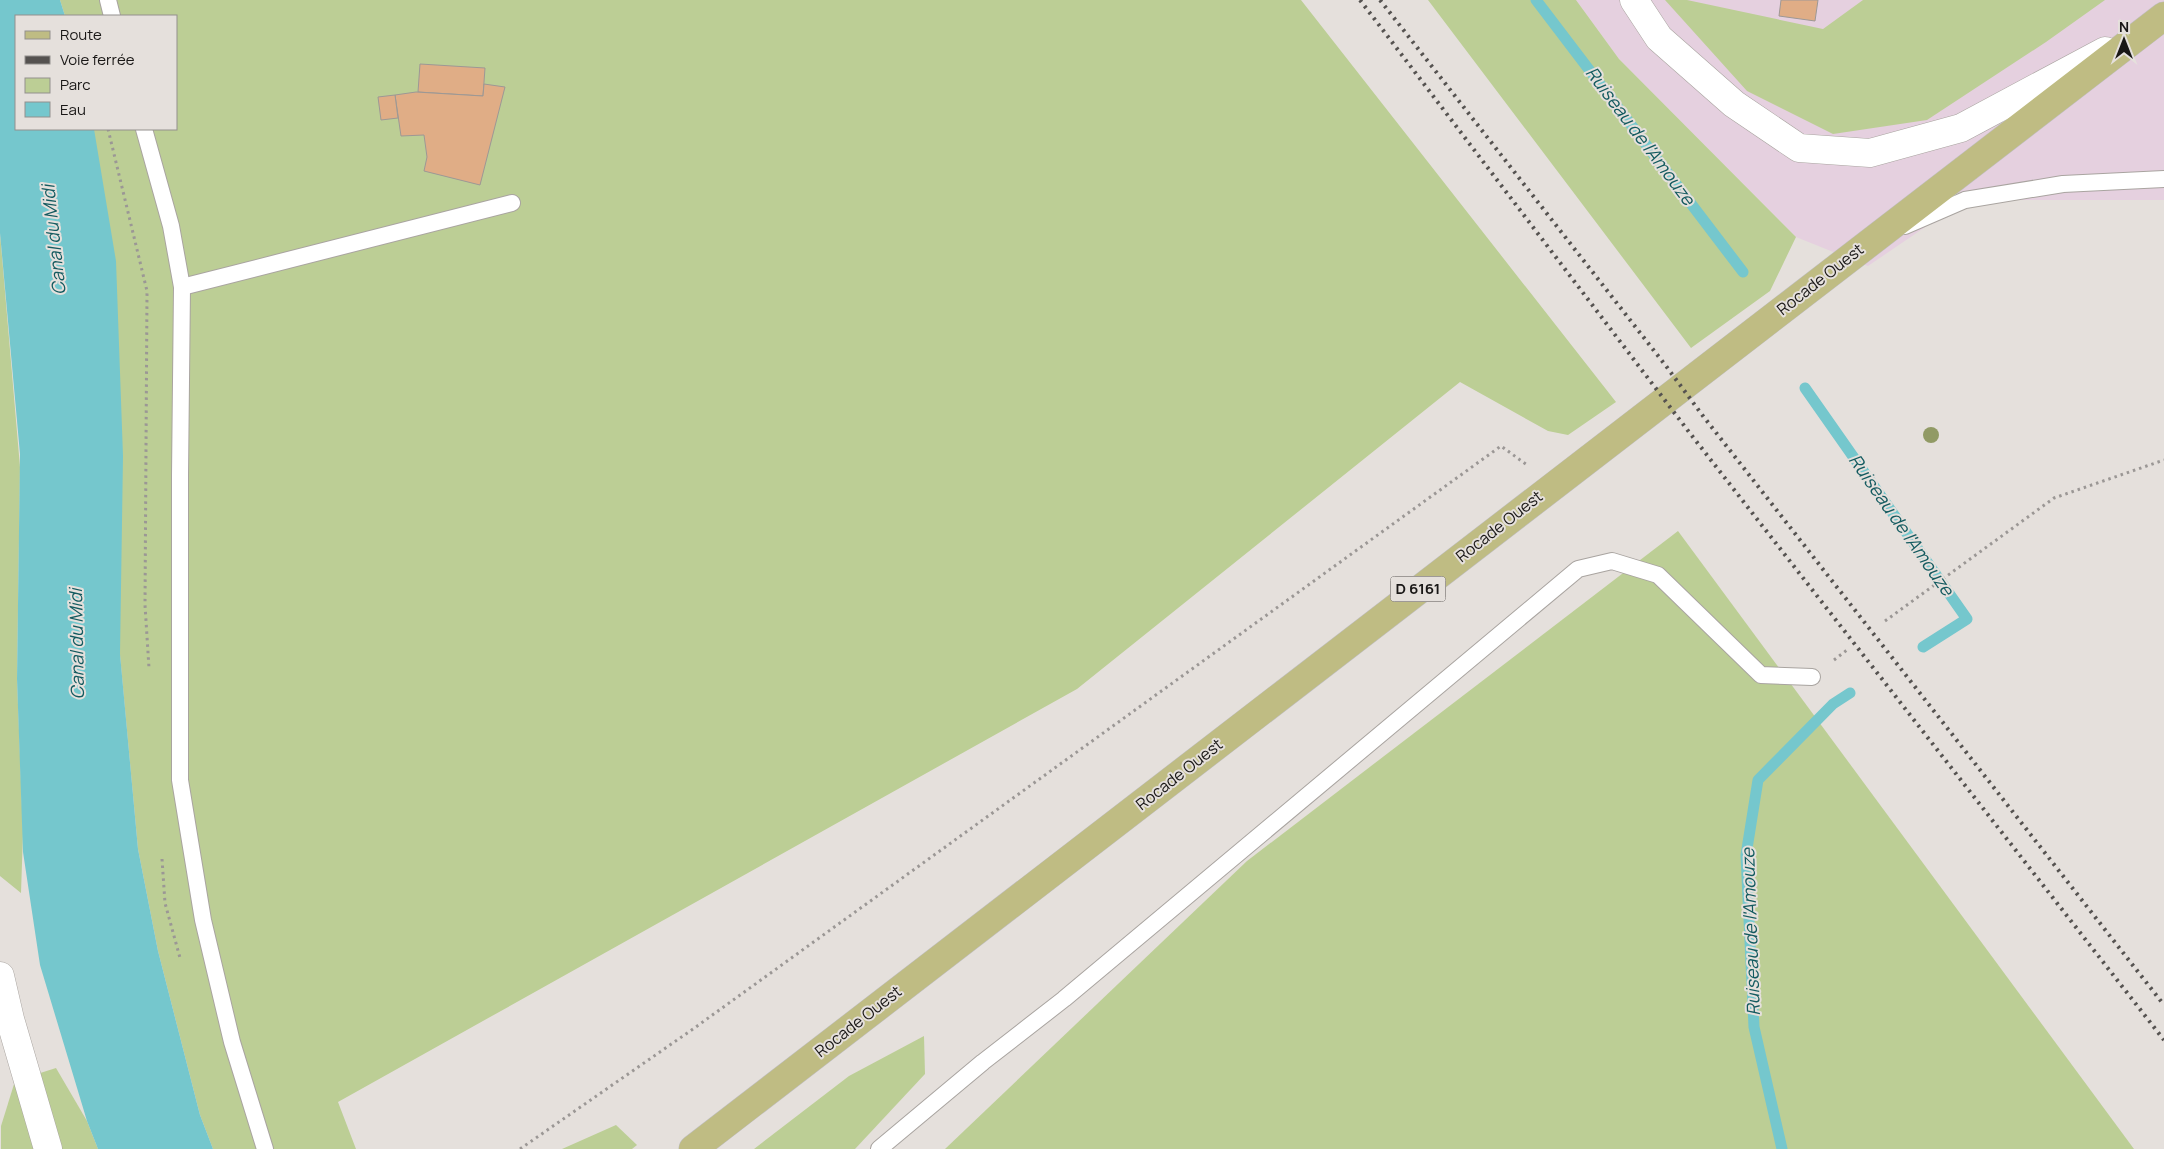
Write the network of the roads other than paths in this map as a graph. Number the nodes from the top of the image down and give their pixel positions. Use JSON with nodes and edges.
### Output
{"nodes":[{"id":1,"x":108,"y":0,"type":"edge"},
{"id":2,"x":1634,"y":0,"type":"edge"},
{"id":3,"x":112,"y":15,"type":"edge"},
{"id":4,"x":2154,"y":23,"type":"edge"},
{"id":5,"x":144,"y":130,"type":"edge"},
{"id":6,"x":2164,"y":178,"type":"edge"},
{"id":7,"x":512,"y":203,"type":"dead end"},
{"id":8,"x":1868,"y":242,"type":"junction"},
{"id":9,"x":182,"y":287,"type":"junction"},
{"id":10,"x":1812,"y":677,"type":"dead end"},
{"id":11,"x":0,"y":976,"type":"edge"},
{"id":12,"x":48,"y":1149,"type":"edge"},
{"id":13,"x":265,"y":1149,"type":"edge"},
{"id":14,"x":693,"y":1149,"type":"edge"},
{"id":15,"x":879,"y":1149,"type":"edge"}],
"edges":[{"from":1,"to":3,"type":"lane"},
{"from":2,"to":4,"type":"street"},
{"from":4,"to":8,"type":"main road","name":"Rocade Ouest","number":"D 6161"},
{"from":5,"to":9,"type":"lane"},
{"from":6,"to":8,"type":"lane"},
{"from":7,"to":9,"type":"lane"},
{"from":8,"to":14,"type":"main road","name":"Rocade Ouest","number":"D 6161"},
{"from":9,"to":13,"type":"lane"},
{"from":10,"to":15,"type":"lane"},
{"from":11,"to":12,"type":"street"}]}
